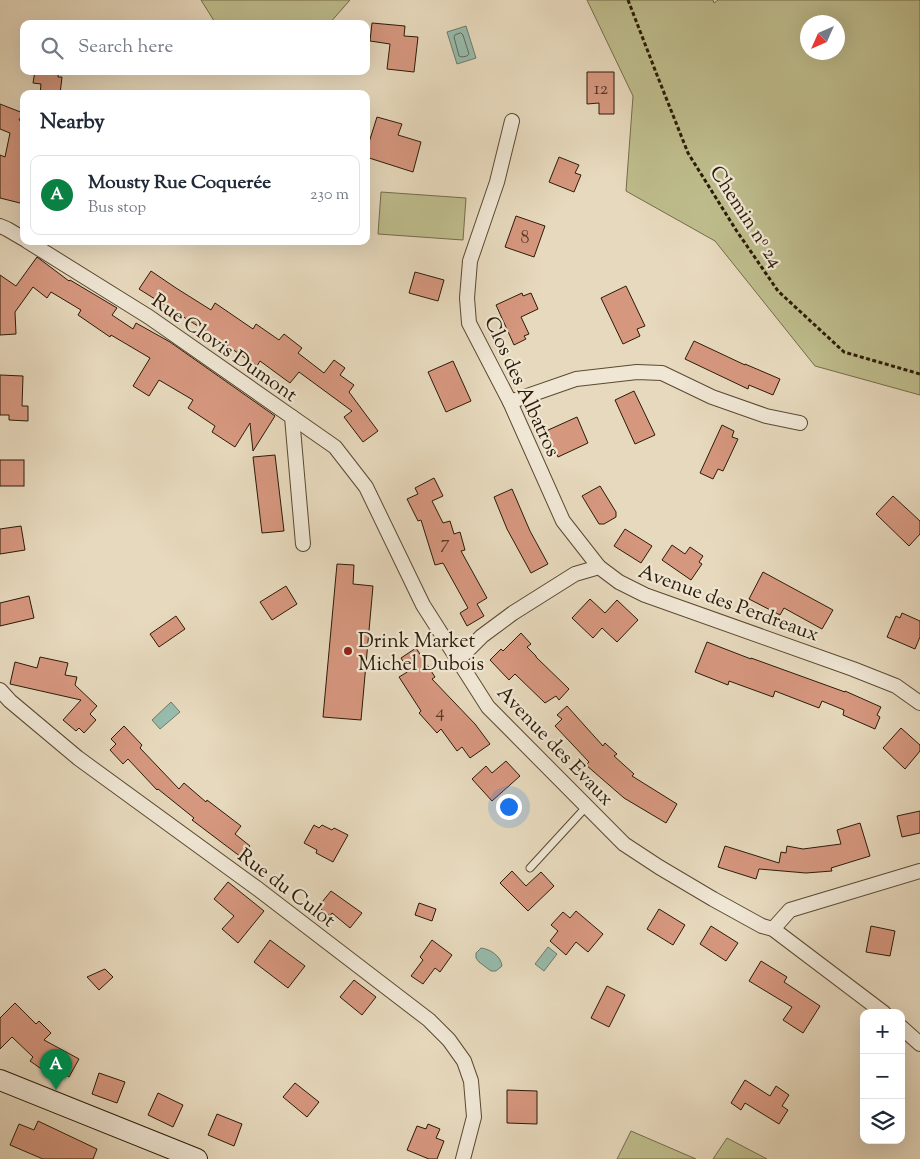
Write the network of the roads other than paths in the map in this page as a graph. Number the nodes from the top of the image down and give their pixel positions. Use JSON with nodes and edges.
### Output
{"nodes":[{"id":1,"x":512,"y":121,"type":"dead end"},
{"id":2,"x":0,"y":226,"type":"edge"},
{"id":3,"x":20,"y":237,"type":"edge"},
{"id":4,"x":33,"y":245,"type":"edge"},
{"id":5,"x":510,"y":402,"type":"junction"},
{"id":6,"x":292,"y":417,"type":"junction"},
{"id":7,"x":800,"y":422,"type":"dead end"},
{"id":8,"x":304,"y":544,"type":"dead end"},
{"id":9,"x":599,"y":566,"type":"junction"},
{"id":10,"x":458,"y":660,"type":"junction"},
{"id":11,"x":0,"y":690,"type":"edge"},
{"id":12,"x":920,"y":703,"type":"edge"},
{"id":13,"x":587,"y":806,"type":"junction"},
{"id":14,"x":530,"y":868,"type":"dead end"},
{"id":15,"x":920,"y":871,"type":"edge"},
{"id":16,"x":773,"y":929,"type":"junction"},
{"id":17,"x":879,"y":1009,"type":"edge"},
{"id":18,"x":905,"y":1031,"type":"edge"},
{"id":19,"x":920,"y":1044,"type":"edge"},
{"id":20,"x":0,"y":1079,"type":"edge"},
{"id":21,"x":197,"y":1159,"type":"edge"},
{"id":22,"x":463,"y":1159,"type":"edge"}],
"edges":[{"from":1,"to":5,"type":"street","name":"Clos des Albatros"},
{"from":2,"to":3,"type":"street","name":"Rue Clovis Dumont"},
{"from":4,"to":6,"type":"street","name":"Rue Clovis Dumont"},
{"from":5,"to":7,"type":"street"},
{"from":5,"to":9,"type":"street","name":"Clos des Albatros"},
{"from":6,"to":8,"type":"street","name":"Rue Clovis Dumont"},
{"from":6,"to":10,"type":"street","name":"Avenue des Evaux"},
{"from":9,"to":10,"type":"street"},
{"from":9,"to":12,"type":"street","name":"Avenue des Perdreaux"},
{"from":10,"to":13,"type":"street","name":"Avenue des Evaux"},
{"from":11,"to":22,"type":"street","name":"Rue du Culot"},
{"from":13,"to":14,"type":"lane"},
{"from":13,"to":16,"type":"street","name":"Avenue des Evaux"},
{"from":15,"to":16,"type":"street"},
{"from":16,"to":17,"type":"street","name":"Avenue des Evaux"},
{"from":18,"to":19,"type":"street"},
{"from":20,"to":21,"type":"street"}]}
